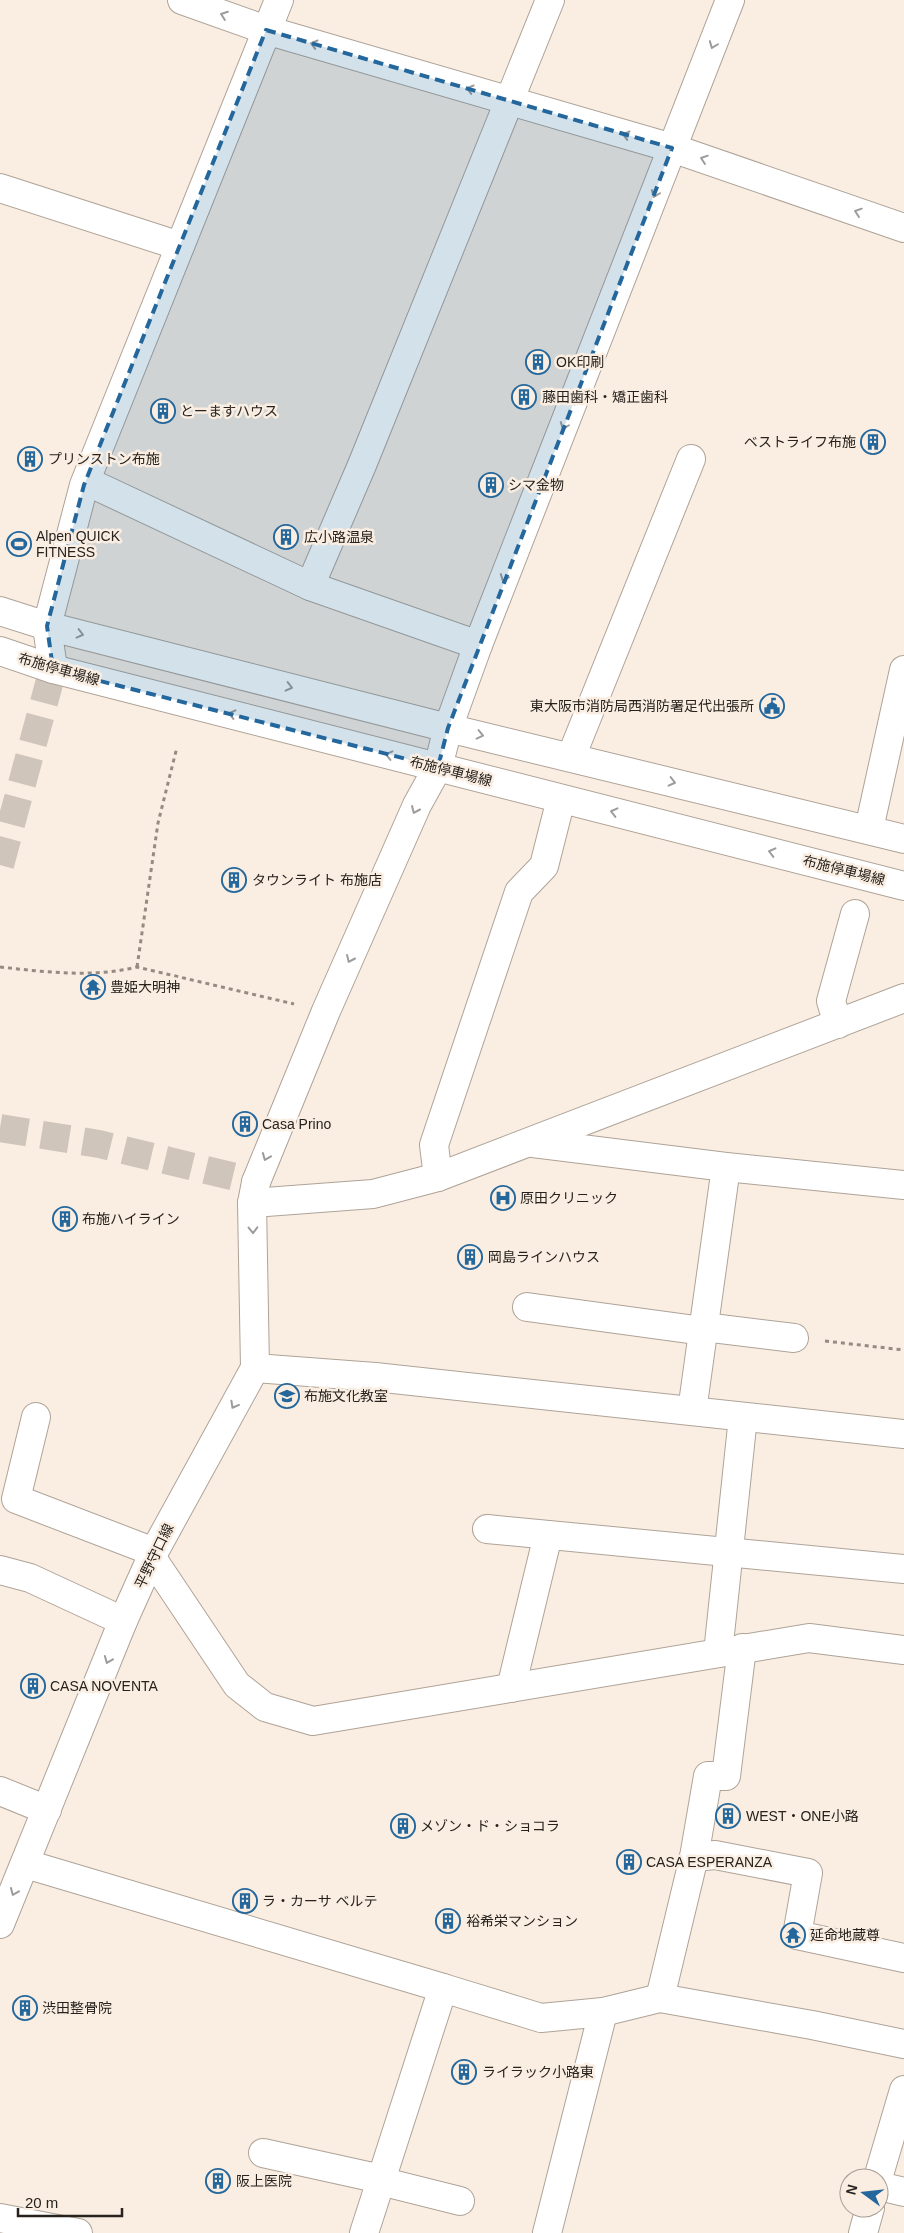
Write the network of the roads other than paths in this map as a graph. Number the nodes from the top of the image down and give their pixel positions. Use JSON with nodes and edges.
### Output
{"nodes":[{"id":1,"x":182,"y":0,"type":"edge"},
{"id":2,"x":279,"y":0,"type":"edge"},
{"id":3,"x":550,"y":0,"type":"edge"},
{"id":4,"x":730,"y":0,"type":"edge"},
{"id":5,"x":266,"y":30,"type":"junction"},
{"id":6,"x":508,"y":100,"type":"junction"},
{"id":7,"x":672,"y":148,"type":"junction"},
{"id":8,"x":0,"y":188,"type":"edge"},
{"id":9,"x":904,"y":228,"type":"edge"},
{"id":10,"x":180,"y":246,"type":"junction"},
{"id":11,"x":691,"y":459,"type":"dead end"},
{"id":12,"x":86,"y":481,"type":"junction"},
{"id":13,"x":310,"y":586,"type":"junction"},
{"id":14,"x":0,"y":611,"type":"edge"},
{"id":15,"x":47,"y":626,"type":"junction"},
{"id":16,"x":478,"y":646,"type":"junction"},
{"id":17,"x":0,"y":652,"type":"edge"},
{"id":18,"x":53,"y":668,"type":"junction"},
{"id":19,"x":904,"y":670,"type":"edge"},
{"id":20,"x":448,"y":728,"type":"junction"},
{"id":21,"x":572,"y":757,"type":"junction"},
{"id":22,"x":438,"y":767,"type":"junction"},
{"id":23,"x":562,"y":799,"type":"junction"},
{"id":24,"x":869,"y":829,"type":"junction"},
{"id":25,"x":904,"y":839,"type":"edge"},
{"id":26,"x":904,"y":886,"type":"edge"},
{"id":27,"x":854,"y":914,"type":"dead end"},
{"id":28,"x":904,"y":998,"type":"edge"},
{"id":29,"x":838,"y":1024,"type":"junction"},
{"id":30,"x":529,"y":1142,"type":"junction"},
{"id":31,"x":726,"y":1167,"type":"junction"},
{"id":32,"x":438,"y":1177,"type":"junction"},
{"id":33,"x":904,"y":1186,"type":"edge"},
{"id":34,"x":254,"y":1192,"type":"junction"},
{"id":35,"x":527,"y":1307,"type":"dead end"},
{"id":36,"x":704,"y":1329,"type":"junction"},
{"id":37,"x":794,"y":1338,"type":"road end"},
{"id":38,"x":255,"y":1368,"type":"junction"},
{"id":39,"x":692,"y":1411,"type":"junction"},
{"id":40,"x":742,"y":1416,"type":"junction"},
{"id":41,"x":36,"y":1417,"type":"dead end"},
{"id":42,"x":904,"y":1434,"type":"edge"},
{"id":43,"x":486,"y":1529,"type":"dead end"},
{"id":44,"x":548,"y":1535,"type":"junction"},
{"id":45,"x":728,"y":1553,"type":"junction"},
{"id":46,"x":153,"y":1555,"type":"junction"},
{"id":47,"x":904,"y":1569,"type":"edge"},
{"id":48,"x":0,"y":1570,"type":"edge"},
{"id":49,"x":123,"y":1621,"type":"junction"},
{"id":50,"x":904,"y":1650,"type":"edge"},
{"id":51,"x":730,"y":1651,"type":"junction"},
{"id":52,"x":511,"y":1688,"type":"junction"},
{"id":53,"x":0,"y":1791,"type":"edge"},
{"id":54,"x":47,"y":1810,"type":"junction"},
{"id":55,"x":694,"y":1857,"type":"junction"},
{"id":56,"x":26,"y":1864,"type":"junction"},
{"id":57,"x":0,"y":1924,"type":"edge"},
{"id":58,"x":904,"y":1958,"type":"edge"},
{"id":59,"x":443,"y":1988,"type":"junction"},
{"id":60,"x":660,"y":1998,"type":"junction"},
{"id":61,"x":603,"y":2012,"type":"junction"},
{"id":62,"x":904,"y":2044,"type":"edge"},
{"id":63,"x":904,"y":2090,"type":"edge"},
{"id":64,"x":263,"y":2154,"type":"dead end"},
{"id":65,"x":881,"y":2168,"type":"edge"},
{"id":66,"x":381,"y":2180,"type":"junction"},
{"id":67,"x":889,"y":2188,"type":"edge"},
{"id":68,"x":904,"y":2192,"type":"edge"},
{"id":69,"x":460,"y":2201,"type":"dead end"},
{"id":70,"x":0,"y":2218,"type":"edge"},
{"id":71,"x":867,"y":2218,"type":"edge"},
{"id":72,"x":78,"y":2233,"type":"edge"},
{"id":73,"x":364,"y":2233,"type":"edge"},
{"id":74,"x":547,"y":2233,"type":"edge"},
{"id":75,"x":863,"y":2233,"type":"edge"}],
"edges":[{"from":5,"to":1,"type":"street","one_way":true},
{"from":2,"to":5,"type":"street"},
{"from":3,"to":6,"type":"street"},
{"from":4,"to":7,"type":"street","one_way":true},
{"from":6,"to":5,"type":"street","one_way":true},
{"from":5,"to":10,"type":"street"},
{"from":7,"to":6,"type":"street","one_way":true},
{"from":6,"to":13,"type":"street"},
{"from":9,"to":7,"type":"street","one_way":true},
{"from":7,"to":16,"type":"street","one_way":true},
{"from":8,"to":10,"type":"street"},
{"from":10,"to":12,"type":"street"},
{"from":11,"to":21,"type":"street"},
{"from":12,"to":13,"type":"street"},
{"from":12,"to":15,"type":"street"},
{"from":13,"to":16,"type":"street"},
{"from":14,"to":15,"type":"street"},
{"from":15,"to":18,"type":"street"},
{"from":15,"to":20,"type":"street","one_way":true},
{"from":16,"to":20,"type":"street"},
{"from":17,"to":18,"type":"street","name":"布施停車場線"},
{"from":22,"to":18,"type":"street","name":"布施停車場線","one_way":true},
{"from":19,"to":24,"type":"street"},
{"from":20,"to":21,"type":"street","one_way":true},
{"from":20,"to":22,"type":"street"},
{"from":21,"to":24,"type":"street","one_way":true},
{"from":22,"to":23,"type":"street","name":"布施停車場線"},
{"from":22,"to":34,"type":"street","one_way":true},
{"from":26,"to":23,"type":"street","name":"布施停車場線","one_way":true},
{"from":23,"to":32,"type":"street"},
{"from":24,"to":25,"type":"street"},
{"from":27,"to":29,"type":"street"},
{"from":28,"to":29,"type":"street"},
{"from":29,"to":30,"type":"street"},
{"from":30,"to":31,"type":"street"},
{"from":30,"to":32,"type":"street"},
{"from":31,"to":33,"type":"street"},
{"from":31,"to":36,"type":"street"},
{"from":32,"to":34,"type":"street"},
{"from":34,"to":38,"type":"street","name":"平野守口線","one_way":true},
{"from":35,"to":36,"type":"street"},
{"from":36,"to":37,"type":"street"},
{"from":36,"to":39,"type":"street"},
{"from":38,"to":39,"type":"street"},
{"from":38,"to":46,"type":"street","name":"平野守口線","one_way":true},
{"from":39,"to":40,"type":"street"},
{"from":40,"to":42,"type":"street"},
{"from":40,"to":45,"type":"street"},
{"from":41,"to":46,"type":"street"},
{"from":43,"to":44,"type":"street"},
{"from":44,"to":45,"type":"street"},
{"from":44,"to":52,"type":"street"},
{"from":45,"to":47,"type":"street"},
{"from":45,"to":51,"type":"street"},
{"from":46,"to":49,"type":"street","name":"平野守口線"},
{"from":46,"to":52,"type":"street"},
{"from":48,"to":49,"type":"street"},
{"from":49,"to":54,"type":"street","name":"平野守口線","one_way":true},
{"from":50,"to":51,"type":"street"},
{"from":51,"to":52,"type":"street"},
{"from":51,"to":55,"type":"street"},
{"from":53,"to":54,"type":"street"},
{"from":54,"to":56,"type":"street","name":"平野守口線"},
{"from":55,"to":58,"type":"street"},
{"from":55,"to":60,"type":"street"},
{"from":56,"to":57,"type":"street","name":"平野守口線","one_way":true},
{"from":56,"to":59,"type":"street"},
{"from":59,"to":61,"type":"street"},
{"from":59,"to":66,"type":"street"},
{"from":60,"to":61,"type":"street"},
{"from":60,"to":62,"type":"street"},
{"from":61,"to":74,"type":"street"},
{"from":63,"to":65,"type":"street"},
{"from":64,"to":66,"type":"street"},
{"from":66,"to":69,"type":"street"},
{"from":66,"to":73,"type":"street"},
{"from":67,"to":68,"type":"street"},
{"from":70,"to":72,"type":"street"},
{"from":71,"to":75,"type":"street"}]}
